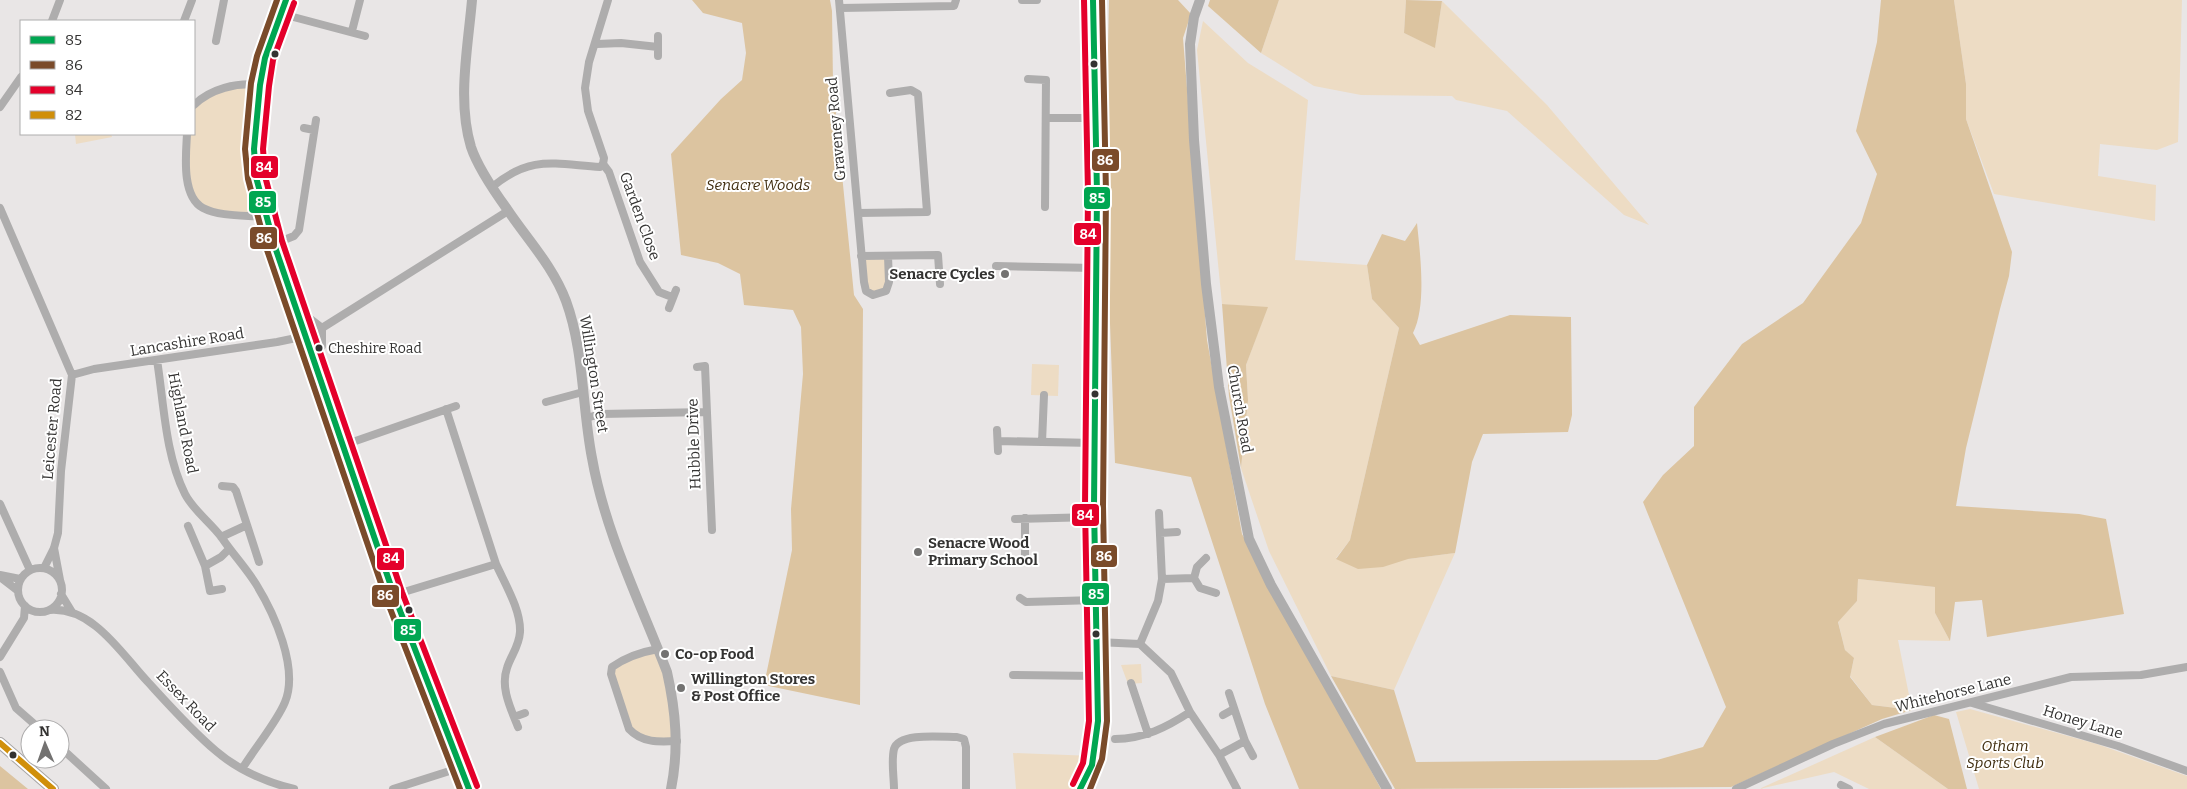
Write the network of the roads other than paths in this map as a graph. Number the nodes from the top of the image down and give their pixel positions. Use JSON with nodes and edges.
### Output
{"nodes":[{"id":1,"x":60,"y":0,"type":"edge"},
{"id":2,"x":192,"y":0,"type":"edge"},
{"id":3,"x":224,"y":0,"type":"edge"},
{"id":4,"x":286,"y":0,"type":"edge"},
{"id":5,"x":360,"y":0,"type":"edge"},
{"id":6,"x":472,"y":0,"type":"edge"},
{"id":7,"x":608,"y":0,"type":"edge"},
{"id":8,"x":956,"y":0,"type":"edge"},
{"id":9,"x":1022,"y":0,"type":"edge"},
{"id":10,"x":1036,"y":0,"type":"edge"},
{"id":11,"x":1093,"y":0,"type":"edge"},
{"id":12,"x":1200,"y":0,"type":"edge"},
{"id":13,"x":927,"y":3,"type":"edge"},
{"id":14,"x":840,"y":4,"type":"edge"},
{"id":15,"x":282,"y":14,"type":"junction"},
{"id":16,"x":52,"y":20,"type":"edge"},
{"id":17,"x":184,"y":20,"type":"edge"},
{"id":18,"x":352,"y":31,"type":"junction"},
{"id":19,"x":365,"y":36,"type":"dead end"},
{"id":20,"x":658,"y":36,"type":"dead end"},
{"id":21,"x":216,"y":41,"type":"dead end"},
{"id":22,"x":597,"y":44,"type":"junction"},
{"id":23,"x":658,"y":47,"type":"junction"},
{"id":24,"x":658,"y":56,"type":"dead end"},
{"id":25,"x":20,"y":78,"type":"edge"},
{"id":26,"x":1028,"y":79,"type":"dead end"},
{"id":27,"x":260,"y":85,"type":"junction"},
{"id":28,"x":890,"y":92,"type":"dead end"},
{"id":29,"x":195,"y":104,"type":"edge"},
{"id":30,"x":0,"y":107,"type":"edge"},
{"id":31,"x":1046,"y":118,"type":"junction"},
{"id":32,"x":1094,"y":118,"type":"junction"},
{"id":33,"x":316,"y":120,"type":"dead end"},
{"id":34,"x":304,"y":128,"type":"dead end"},
{"id":35,"x":314,"y":130,"type":"junction"},
{"id":36,"x":188,"y":135,"type":"edge"},
{"id":37,"x":603,"y":164,"type":"junction"},
{"id":38,"x":492,"y":186,"type":"junction"},
{"id":39,"x":1045,"y":207,"type":"dead end"},
{"id":40,"x":0,"y":208,"type":"edge"},
{"id":41,"x":508,"y":211,"type":"junction"},
{"id":42,"x":858,"y":213,"type":"junction"},
{"id":43,"x":265,"y":217,"type":"junction"},
{"id":44,"x":274,"y":244,"type":"junction"},
{"id":45,"x":861,"y":256,"type":"junction"},
{"id":46,"x":888,"y":256,"type":"junction"},
{"id":47,"x":996,"y":266,"type":"dead end"},
{"id":48,"x":1096,"y":268,"type":"junction"},
{"id":49,"x":940,"y":284,"type":"dead end"},
{"id":50,"x":669,"y":308,"type":"dead end"},
{"id":51,"x":309,"y":318,"type":"dead end"},
{"id":52,"x":322,"y":328,"type":"junction"},
{"id":53,"x":306,"y":336,"type":"junction"},
{"id":54,"x":322,"y":346,"type":"dead end"},
{"id":55,"x":157,"y":360,"type":"junction"},
{"id":56,"x":697,"y":366,"type":"dead end"},
{"id":57,"x":72,"y":375,"type":"junction"},
{"id":58,"x":582,"y":392,"type":"junction"},
{"id":59,"x":1044,"y":395,"type":"dead end"},
{"id":60,"x":546,"y":402,"type":"dead end"},
{"id":61,"x":456,"y":406,"type":"dead end"},
{"id":62,"x":446,"y":409,"type":"junction"},
{"id":63,"x":707,"y":412,"type":"junction"},
{"id":64,"x":586,"y":418,"type":"junction"},
{"id":65,"x":997,"y":430,"type":"dead end"},
{"id":66,"x":998,"y":442,"type":"junction"},
{"id":67,"x":1042,"y":442,"type":"junction"},
{"id":68,"x":1094,"y":443,"type":"junction"},
{"id":69,"x":344,"y":445,"type":"junction"},
{"id":70,"x":998,"y":451,"type":"dead end"},
{"id":71,"x":222,"y":486,"type":"dead end"},
{"id":72,"x":0,"y":504,"type":"edge"},
{"id":73,"x":1160,"y":513,"type":"dead end"},
{"id":74,"x":1094,"y":517,"type":"junction"},
{"id":75,"x":1025,"y":518,"type":"junction"},
{"id":76,"x":1015,"y":519,"type":"dead end"},
{"id":77,"x":247,"y":526,"type":"junction"},
{"id":78,"x":191,"y":530,"type":"dead end"},
{"id":79,"x":712,"y":530,"type":"dead end"},
{"id":80,"x":1177,"y":532,"type":"dead end"},
{"id":81,"x":1160,"y":533,"type":"junction"},
{"id":82,"x":221,"y":537,"type":"junction"},
{"id":83,"x":54,"y":548,"type":"junction"},
{"id":84,"x":229,"y":550,"type":"junction"},
{"id":85,"x":1025,"y":555,"type":"dead end"},
{"id":86,"x":1206,"y":558,"type":"dead end"},
{"id":87,"x":256,"y":559,"type":"dead end"},
{"id":88,"x":496,"y":564,"type":"junction"},
{"id":89,"x":205,"y":566,"type":"junction"},
{"id":90,"x":44,"y":568,"type":"junction"},
{"id":91,"x":30,"y":570,"type":"junction"},
{"id":92,"x":0,"y":576,"type":"edge"},
{"id":93,"x":20,"y":578,"type":"junction"},
{"id":94,"x":1194,"y":578,"type":"junction"},
{"id":95,"x":1162,"y":579,"type":"junction"},
{"id":96,"x":60,"y":581,"type":"junction"},
{"id":97,"x":222,"y":589,"type":"dead end"},
{"id":98,"x":17,"y":590,"type":"junction"},
{"id":99,"x":1216,"y":593,"type":"dead end"},
{"id":100,"x":61,"y":594,"type":"junction"},
{"id":101,"x":394,"y":595,"type":"junction"},
{"id":102,"x":1020,"y":598,"type":"dead end"},
{"id":103,"x":1096,"y":600,"type":"junction"},
{"id":104,"x":25,"y":606,"type":"junction"},
{"id":105,"x":50,"y":610,"type":"junction"},
{"id":106,"x":41,"y":612,"type":"junction"},
{"id":107,"x":72,"y":612,"type":"junction"},
{"id":108,"x":24,"y":618,"type":"junction"},
{"id":109,"x":1097,"y":642,"type":"junction"},
{"id":110,"x":1140,"y":644,"type":"junction"},
{"id":111,"x":658,"y":649,"type":"junction"},
{"id":112,"x":0,"y":657,"type":"edge"},
{"id":113,"x":2187,"y":667,"type":"edge"},
{"id":114,"x":0,"y":672,"type":"edge"},
{"id":115,"x":1013,"y":675,"type":"dead end"},
{"id":116,"x":1097,"y":676,"type":"junction"},
{"id":117,"x":1131,"y":683,"type":"dead end"},
{"id":118,"x":1229,"y":693,"type":"dead end"},
{"id":119,"x":1971,"y":703,"type":"junction"},
{"id":120,"x":1234,"y":709,"type":"junction"},
{"id":121,"x":1190,"y":712,"type":"junction"},
{"id":122,"x":525,"y":713,"type":"dead end"},
{"id":123,"x":1223,"y":715,"type":"dead end"},
{"id":124,"x":514,"y":717,"type":"junction"},
{"id":125,"x":29,"y":719,"type":"edge"},
{"id":126,"x":518,"y":727,"type":"dead end"},
{"id":127,"x":1148,"y":734,"type":"junction"},
{"id":128,"x":1116,"y":739,"type":"dead end"},
{"id":129,"x":1245,"y":740,"type":"junction"},
{"id":130,"x":677,"y":741,"type":"junction"},
{"id":131,"x":0,"y":743,"type":"edge"},
{"id":132,"x":1219,"y":755,"type":"junction"},
{"id":133,"x":70,"y":756,"type":"edge"},
{"id":134,"x":1253,"y":756,"type":"dead end"},
{"id":135,"x":459,"y":768,"type":"junction"},
{"id":136,"x":242,"y":769,"type":"junction"},
{"id":137,"x":2187,"y":771,"type":"edge"},
{"id":138,"x":1841,"y":785,"type":"dead end"},
{"id":139,"x":53,"y":789,"type":"edge"},
{"id":140,"x":106,"y":789,"type":"edge"},
{"id":141,"x":294,"y":789,"type":"edge"},
{"id":142,"x":393,"y":789,"type":"edge"},
{"id":143,"x":469,"y":789,"type":"edge"},
{"id":144,"x":671,"y":789,"type":"edge"},
{"id":145,"x":894,"y":789,"type":"edge"},
{"id":146,"x":966,"y":789,"type":"edge"},
{"id":147,"x":1080,"y":789,"type":"edge"},
{"id":148,"x":1237,"y":789,"type":"edge"},
{"id":149,"x":1387,"y":789,"type":"edge"},
{"id":150,"x":1736,"y":789,"type":"edge"},
{"id":151,"x":1849,"y":789,"type":"edge"}],
"edges":[{"from":1,"to":16,"type":"street"},
{"from":2,"to":17,"type":"street"},
{"from":3,"to":21,"type":"street"},
{"from":4,"to":15,"type":"street"},
{"from":5,"to":18,"type":"street"},
{"from":6,"to":38,"type":"street","name":"Willington Street"},
{"from":7,"to":22,"type":"street","name":"Garden Close"},
{"from":8,"to":13,"type":"street"},
{"from":9,"to":10,"type":"street"},
{"from":11,"to":32,"type":"street"},
{"from":12,"to":149,"type":"street","name":"Church Road"},
{"from":13,"to":14,"type":"street"},
{"from":14,"to":42,"type":"street","name":"Graveney Road"},
{"from":15,"to":18,"type":"street"},
{"from":15,"to":27,"type":"street"},
{"from":18,"to":19,"type":"street"},
{"from":20,"to":23,"type":"street"},
{"from":22,"to":23,"type":"street"},
{"from":22,"to":37,"type":"street","name":"Garden Close"},
{"from":23,"to":24,"type":"street"},
{"from":25,"to":30,"type":"street"},
{"from":26,"to":31,"type":"street"},
{"from":27,"to":29,"type":"street"},
{"from":27,"to":43,"type":"street"},
{"from":28,"to":42,"type":"street"},
{"from":31,"to":32,"type":"street"},
{"from":31,"to":39,"type":"street"},
{"from":32,"to":48,"type":"street"},
{"from":33,"to":35,"type":"street"},
{"from":34,"to":35,"type":"street"},
{"from":35,"to":44,"type":"street"},
{"from":36,"to":43,"type":"street"},
{"from":37,"to":38,"type":"street"},
{"from":37,"to":50,"type":"street","name":"Garden Close"},
{"from":38,"to":41,"type":"street","name":"Willington Street"},
{"from":40,"to":57,"type":"street","name":"Leicester Road"},
{"from":41,"to":52,"type":"street"},
{"from":41,"to":58,"type":"street","name":"Willington Street"},
{"from":42,"to":45,"type":"street","name":"Graveney Road"},
{"from":43,"to":44,"type":"street"},
{"from":44,"to":53,"type":"street"},
{"from":45,"to":46,"type":"street"},
{"from":45,"to":46,"type":"street","name":"Graveney Road"},
{"from":46,"to":49,"type":"street"},
{"from":47,"to":48,"type":"street"},
{"from":48,"to":68,"type":"street"},
{"from":51,"to":52,"type":"street"},
{"from":52,"to":54,"type":"street"},
{"from":53,"to":55,"type":"street","name":"Lancashire Road"},
{"from":53,"to":69,"type":"street"},
{"from":55,"to":57,"type":"street","name":"Lancashire Road"},
{"from":55,"to":82,"type":"street","name":"Highland Road"},
{"from":56,"to":63,"type":"street","name":"Hubble Drive"},
{"from":57,"to":83,"type":"street","name":"Leicester Road"},
{"from":58,"to":60,"type":"street"},
{"from":58,"to":64,"type":"street","name":"Willington Street"},
{"from":59,"to":67,"type":"street"},
{"from":61,"to":62,"type":"street"},
{"from":62,"to":69,"type":"street"},
{"from":62,"to":88,"type":"street"},
{"from":63,"to":64,"type":"street"},
{"from":63,"to":79,"type":"street","name":"Hubble Drive"},
{"from":64,"to":111,"type":"street","name":"Willington Street"},
{"from":65,"to":66,"type":"street"},
{"from":66,"to":67,"type":"street"},
{"from":66,"to":70,"type":"street"},
{"from":67,"to":68,"type":"street"},
{"from":68,"to":74,"type":"street"},
{"from":69,"to":101,"type":"street"},
{"from":71,"to":77,"type":"street"},
{"from":72,"to":91,"type":"street"},
{"from":73,"to":81,"type":"street"},
{"from":74,"to":75,"type":"street"},
{"from":74,"to":103,"type":"street"},
{"from":75,"to":76,"type":"street"},
{"from":75,"to":85,"type":"street"},
{"from":77,"to":82,"type":"street"},
{"from":77,"to":87,"type":"street"},
{"from":78,"to":89,"type":"street"},
{"from":80,"to":81,"type":"street"},
{"from":81,"to":95,"type":"street"},
{"from":82,"to":84,"type":"street","name":"Highland Road"},
{"from":83,"to":90,"type":"street","name":"Leicester Road"},
{"from":83,"to":96,"type":"street","name":"Leicester Road"},
{"from":84,"to":89,"type":"street"},
{"from":84,"to":136,"type":"street","name":"Highland Road"},
{"from":86,"to":94,"type":"street"},
{"from":88,"to":101,"type":"street"},
{"from":88,"to":124,"type":"street"},
{"from":89,"to":97,"type":"street"},
{"from":90,"to":91,"type":"street"},
{"from":90,"to":96,"type":"street"},
{"from":91,"to":93,"type":"street"},
{"from":92,"to":93,"type":"street"},
{"from":92,"to":98,"type":"street"},
{"from":93,"to":98,"type":"street"},
{"from":94,"to":95,"type":"street"},
{"from":94,"to":99,"type":"street"},
{"from":95,"to":110,"type":"street"},
{"from":96,"to":100,"type":"street"},
{"from":98,"to":104,"type":"street"},
{"from":100,"to":105,"type":"street"},
{"from":100,"to":107,"type":"street","name":"Essex Road"},
{"from":101,"to":135,"type":"street"},
{"from":102,"to":103,"type":"street"},
{"from":103,"to":109,"type":"street"},
{"from":104,"to":106,"type":"street"},
{"from":104,"to":108,"type":"street"},
{"from":105,"to":106,"type":"street"},
{"from":105,"to":107,"type":"street","name":"Essex Road"},
{"from":106,"to":108,"type":"street"},
{"from":107,"to":136,"type":"street","name":"Essex Road"},
{"from":108,"to":112,"type":"street"},
{"from":109,"to":110,"type":"street"},
{"from":109,"to":116,"type":"street"},
{"from":110,"to":121,"type":"street"},
{"from":111,"to":130,"type":"street","name":"Willington Street"},
{"from":111,"to":130,"type":"street"},
{"from":113,"to":119,"type":"street","name":"Whitehorse Lane"},
{"from":114,"to":125,"type":"street"},
{"from":115,"to":116,"type":"street"},
{"from":116,"to":147,"type":"street"},
{"from":117,"to":127,"type":"street"},
{"from":118,"to":120,"type":"street"},
{"from":119,"to":137,"type":"street","name":"Honey Lane"},
{"from":119,"to":150,"type":"street","name":"Whitehorse Lane"},
{"from":120,"to":123,"type":"street"},
{"from":120,"to":129,"type":"street"},
{"from":121,"to":127,"type":"street"},
{"from":121,"to":132,"type":"street"},
{"from":122,"to":124,"type":"street"},
{"from":124,"to":126,"type":"street"},
{"from":127,"to":128,"type":"street"},
{"from":129,"to":132,"type":"street"},
{"from":129,"to":134,"type":"street"},
{"from":130,"to":144,"type":"street","name":"Willington Street"},
{"from":131,"to":139,"type":"main road"},
{"from":132,"to":148,"type":"street"},
{"from":133,"to":140,"type":"street"},
{"from":135,"to":142,"type":"street"},
{"from":135,"to":143,"type":"street"},
{"from":136,"to":141,"type":"street","name":"Essex Road"},
{"from":138,"to":151,"type":"street"},
{"from":145,"to":146,"type":"street"}]}
